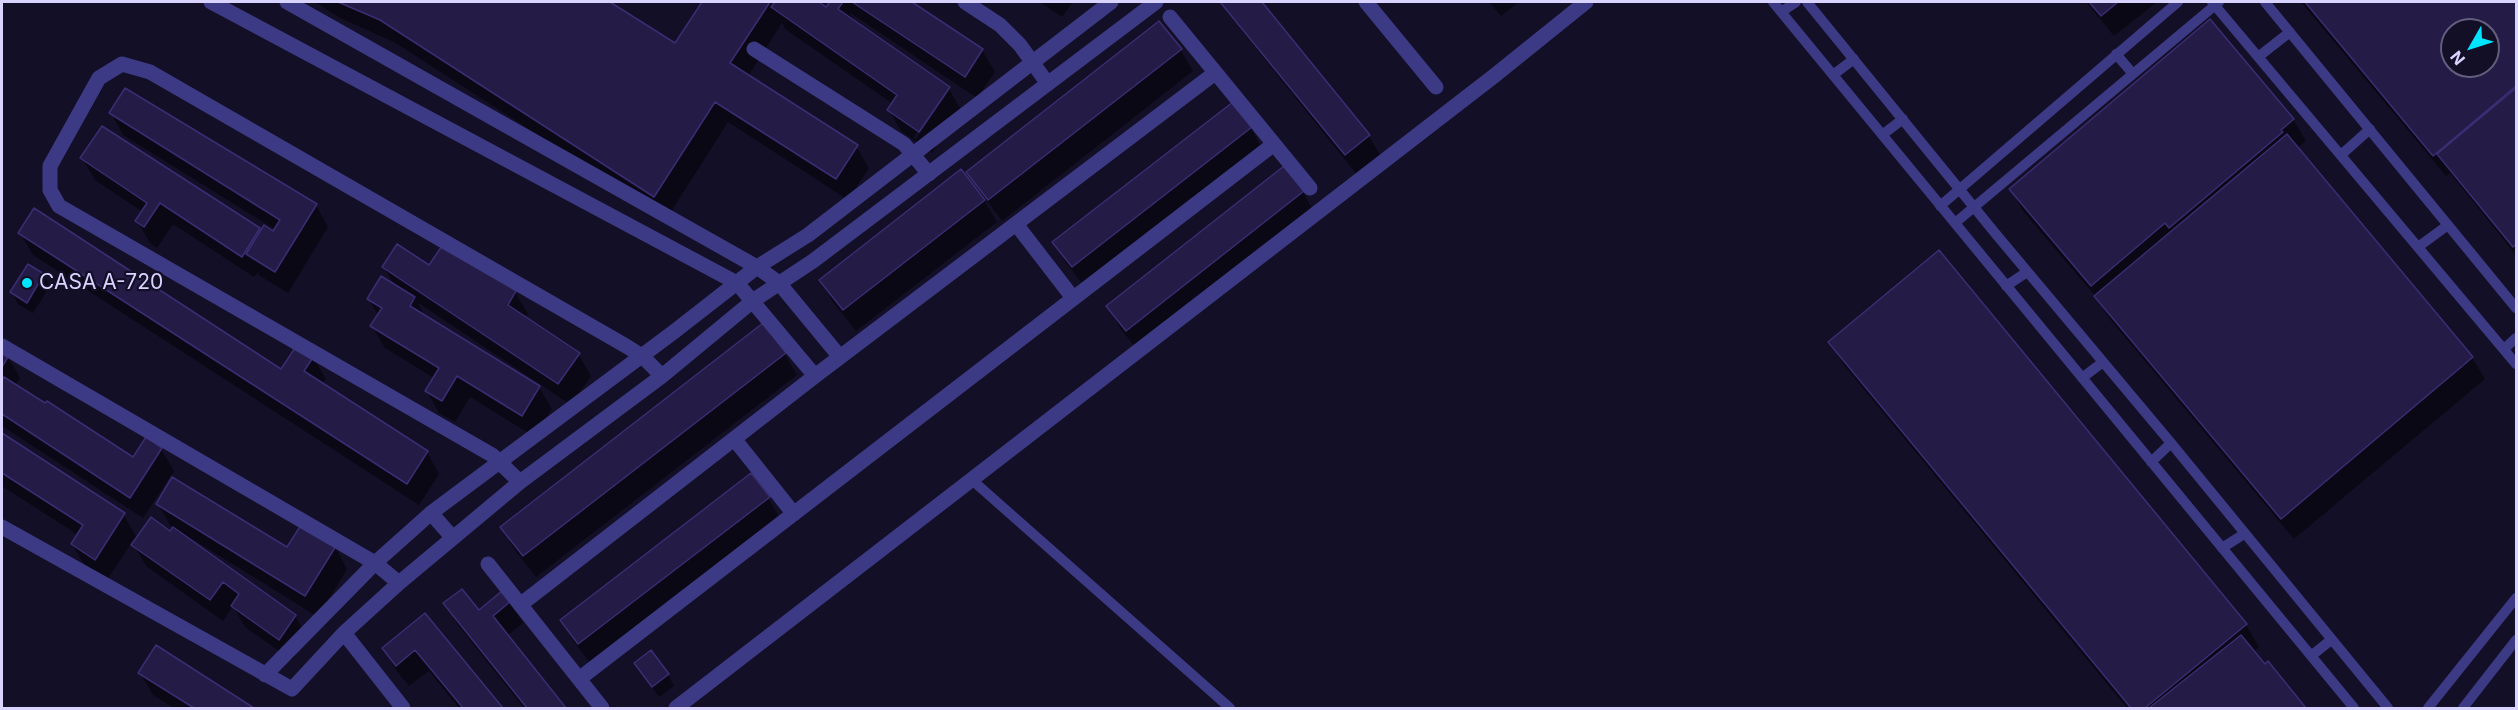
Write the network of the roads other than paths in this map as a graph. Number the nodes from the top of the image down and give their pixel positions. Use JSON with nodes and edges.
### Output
{"nodes":[{"id":1,"x":211,"y":2,"type":"edge"},
{"id":2,"x":286,"y":2,"type":"edge"},
{"id":3,"x":965,"y":2,"type":"edge"},
{"id":4,"x":1111,"y":2,"type":"edge"},
{"id":5,"x":1156,"y":2,"type":"edge"},
{"id":6,"x":1366,"y":2,"type":"edge"},
{"id":7,"x":1586,"y":2,"type":"edge"},
{"id":8,"x":1773,"y":2,"type":"edge"},
{"id":9,"x":1796,"y":2,"type":"edge"},
{"id":10,"x":1807,"y":2,"type":"edge"},
{"id":11,"x":2178,"y":2,"type":"edge"},
{"id":12,"x":2265,"y":2,"type":"edge"},
{"id":13,"x":2215,"y":3,"type":"edge"},
{"id":14,"x":1781,"y":12,"type":"junction"},
{"id":15,"x":1170,"y":17,"type":"dead end"},
{"id":16,"x":2290,"y":32,"type":"junction"},
{"id":17,"x":754,"y":49,"type":"dead end"},
{"id":18,"x":2116,"y":54,"type":"junction"},
{"id":19,"x":2258,"y":57,"type":"junction"},
{"id":20,"x":1854,"y":59,"type":"junction"},
{"id":21,"x":1032,"y":61,"type":"junction"},
{"id":22,"x":1215,"y":73,"type":"junction"},
{"id":23,"x":2133,"y":74,"type":"junction"},
{"id":24,"x":1833,"y":75,"type":"junction"},
{"id":25,"x":1048,"y":84,"type":"junction"},
{"id":26,"x":1436,"y":87,"type":"dead end"},
{"id":27,"x":1904,"y":119,"type":"junction"},
{"id":28,"x":2370,"y":129,"type":"junction"},
{"id":29,"x":1882,"y":135,"type":"junction"},
{"id":30,"x":1274,"y":144,"type":"junction"},
{"id":31,"x":913,"y":154,"type":"junction"},
{"id":32,"x":2341,"y":155,"type":"junction"},
{"id":33,"x":929,"y":174,"type":"junction"},
{"id":34,"x":1310,"y":188,"type":"dead end"},
{"id":35,"x":1960,"y":189,"type":"junction"},
{"id":36,"x":1940,"y":206,"type":"junction"},
{"id":37,"x":1975,"y":207,"type":"junction"},
{"id":38,"x":1955,"y":223,"type":"junction"},
{"id":39,"x":1016,"y":224,"type":"junction"},
{"id":40,"x":2448,"y":225,"type":"junction"},
{"id":41,"x":2418,"y":247,"type":"junction"},
{"id":42,"x":757,"y":267,"type":"junction"},
{"id":43,"x":2027,"y":272,"type":"junction"},
{"id":44,"x":737,"y":283,"type":"junction"},
{"id":45,"x":779,"y":283,"type":"junction"},
{"id":46,"x":2006,"y":286,"type":"junction"},
{"id":47,"x":1073,"y":298,"type":"junction"},
{"id":48,"x":754,"y":300,"type":"junction"},
{"id":49,"x":2517,"y":308,"type":"edge"},
{"id":50,"x":2517,"y":338,"type":"edge"},
{"id":51,"x":2,"y":346,"type":"edge"},
{"id":52,"x":2504,"y":349,"type":"junction"},
{"id":53,"x":642,"y":356,"type":"junction"},
{"id":54,"x":840,"y":357,"type":"junction"},
{"id":55,"x":2103,"y":362,"type":"junction"},
{"id":56,"x":2517,"y":364,"type":"edge"},
{"id":57,"x":662,"y":376,"type":"junction"},
{"id":58,"x":815,"y":376,"type":"junction"},
{"id":59,"x":2082,"y":378,"type":"junction"},
{"id":60,"x":735,"y":440,"type":"junction"},
{"id":61,"x":2171,"y":443,"type":"junction"},
{"id":62,"x":501,"y":461,"type":"junction"},
{"id":63,"x":2151,"y":462,"type":"junction"},
{"id":64,"x":972,"y":480,"type":"junction"},
{"id":65,"x":520,"y":483,"type":"junction"},
{"id":66,"x":431,"y":513,"type":"junction"},
{"id":67,"x":794,"y":514,"type":"junction"},
{"id":68,"x":2,"y":527,"type":"edge"},
{"id":69,"x":2244,"y":534,"type":"junction"},
{"id":70,"x":452,"y":537,"type":"junction"},
{"id":71,"x":2222,"y":548,"type":"junction"},
{"id":72,"x":375,"y":563,"type":"junction"},
{"id":73,"x":488,"y":564,"type":"dead end"},
{"id":74,"x":399,"y":583,"type":"junction"},
{"id":75,"x":2515,"y":603,"type":"edge"},
{"id":76,"x":520,"y":605,"type":"junction"},
{"id":77,"x":344,"y":633,"type":"junction"},
{"id":78,"x":2331,"y":640,"type":"junction"},
{"id":79,"x":2517,"y":640,"type":"edge"},
{"id":80,"x":2311,"y":656,"type":"junction"},
{"id":81,"x":265,"y":675,"type":"junction"},
{"id":82,"x":579,"y":679,"type":"junction"},
{"id":83,"x":403,"y":708,"type":"edge"},
{"id":84,"x":602,"y":708,"type":"edge"},
{"id":85,"x":676,"y":708,"type":"edge"},
{"id":86,"x":1230,"y":708,"type":"edge"},
{"id":87,"x":2354,"y":708,"type":"edge"},
{"id":88,"x":2388,"y":708,"type":"edge"},
{"id":89,"x":2428,"y":708,"type":"edge"},
{"id":90,"x":2463,"y":708,"type":"edge"}],
"edges":[{"from":1,"to":44,"type":"street"},
{"from":2,"to":42,"type":"street"},
{"from":3,"to":21,"type":"street"},
{"from":4,"to":21,"type":"street"},
{"from":5,"to":25,"type":"street"},
{"from":6,"to":26,"type":"street"},
{"from":7,"to":64,"type":"street"},
{"from":8,"to":14,"type":"lane"},
{"from":9,"to":14,"type":"lane"},
{"from":10,"to":20,"type":"lane"},
{"from":11,"to":18,"type":"lane"},
{"from":12,"to":16,"type":"lane"},
{"from":13,"to":19,"type":"lane"},
{"from":13,"to":23,"type":"lane"},
{"from":14,"to":24,"type":"lane"},
{"from":15,"to":22,"type":"street"},
{"from":16,"to":19,"type":"lane"},
{"from":16,"to":28,"type":"lane"},
{"from":17,"to":31,"type":"street"},
{"from":18,"to":23,"type":"lane"},
{"from":18,"to":35,"type":"lane"},
{"from":19,"to":32,"type":"lane"},
{"from":20,"to":24,"type":"lane"},
{"from":20,"to":27,"type":"lane"},
{"from":21,"to":25,"type":"street"},
{"from":21,"to":31,"type":"street"},
{"from":22,"to":30,"type":"street"},
{"from":22,"to":39,"type":"street"},
{"from":23,"to":37,"type":"lane"},
{"from":24,"to":29,"type":"lane"},
{"from":25,"to":33,"type":"street"},
{"from":27,"to":29,"type":"lane"},
{"from":27,"to":35,"type":"lane"},
{"from":28,"to":32,"type":"lane"},
{"from":28,"to":40,"type":"lane"},
{"from":29,"to":36,"type":"lane"},
{"from":30,"to":34,"type":"street"},
{"from":30,"to":47,"type":"street"},
{"from":31,"to":33,"type":"street"},
{"from":31,"to":42,"type":"street"},
{"from":32,"to":41,"type":"lane"},
{"from":33,"to":45,"type":"street"},
{"from":35,"to":36,"type":"lane"},
{"from":35,"to":37,"type":"lane"},
{"from":36,"to":38,"type":"lane"},
{"from":37,"to":38,"type":"lane"},
{"from":37,"to":43,"type":"lane"},
{"from":38,"to":46,"type":"lane"},
{"from":39,"to":47,"type":"street"},
{"from":39,"to":54,"type":"street"},
{"from":40,"to":41,"type":"lane"},
{"from":40,"to":49,"type":"lane"},
{"from":41,"to":52,"type":"lane"},
{"from":42,"to":44,"type":"street"},
{"from":42,"to":45,"type":"street"},
{"from":43,"to":46,"type":"lane"},
{"from":43,"to":55,"type":"lane"},
{"from":44,"to":48,"type":"street"},
{"from":44,"to":53,"type":"street"},
{"from":45,"to":48,"type":"street"},
{"from":45,"to":54,"type":"street"},
{"from":46,"to":59,"type":"lane"},
{"from":47,"to":67,"type":"street"},
{"from":48,"to":57,"type":"street"},
{"from":48,"to":58,"type":"street"},
{"from":50,"to":52,"type":"lane"},
{"from":51,"to":72,"type":"street"},
{"from":52,"to":56,"type":"lane"},
{"from":53,"to":57,"type":"street"},
{"from":53,"to":62,"type":"street"},
{"from":53,"to":62,"type":"street"},
{"from":54,"to":58,"type":"street"},
{"from":55,"to":59,"type":"lane"},
{"from":55,"to":61,"type":"lane"},
{"from":57,"to":65,"type":"street"},
{"from":58,"to":60,"type":"street"},
{"from":59,"to":63,"type":"lane"},
{"from":60,"to":67,"type":"street"},
{"from":60,"to":76,"type":"street"},
{"from":61,"to":63,"type":"lane"},
{"from":61,"to":69,"type":"lane"},
{"from":62,"to":65,"type":"street"},
{"from":62,"to":66,"type":"street"},
{"from":63,"to":71,"type":"lane"},
{"from":64,"to":85,"type":"street"},
{"from":64,"to":86,"type":"lane"},
{"from":65,"to":70,"type":"street"},
{"from":66,"to":70,"type":"street"},
{"from":66,"to":72,"type":"street"},
{"from":67,"to":82,"type":"street"},
{"from":68,"to":81,"type":"street"},
{"from":69,"to":71,"type":"lane"},
{"from":69,"to":78,"type":"lane"},
{"from":70,"to":74,"type":"street"},
{"from":71,"to":80,"type":"lane"},
{"from":72,"to":74,"type":"street"},
{"from":72,"to":81,"type":"street"},
{"from":73,"to":76,"type":"street"},
{"from":74,"to":77,"type":"street"},
{"from":75,"to":89,"type":"lane"},
{"from":76,"to":82,"type":"street"},
{"from":77,"to":81,"type":"street"},
{"from":77,"to":83,"type":"street"},
{"from":78,"to":80,"type":"lane"},
{"from":78,"to":88,"type":"lane"},
{"from":79,"to":90,"type":"lane"},
{"from":80,"to":87,"type":"lane"},
{"from":82,"to":84,"type":"street"}]}
